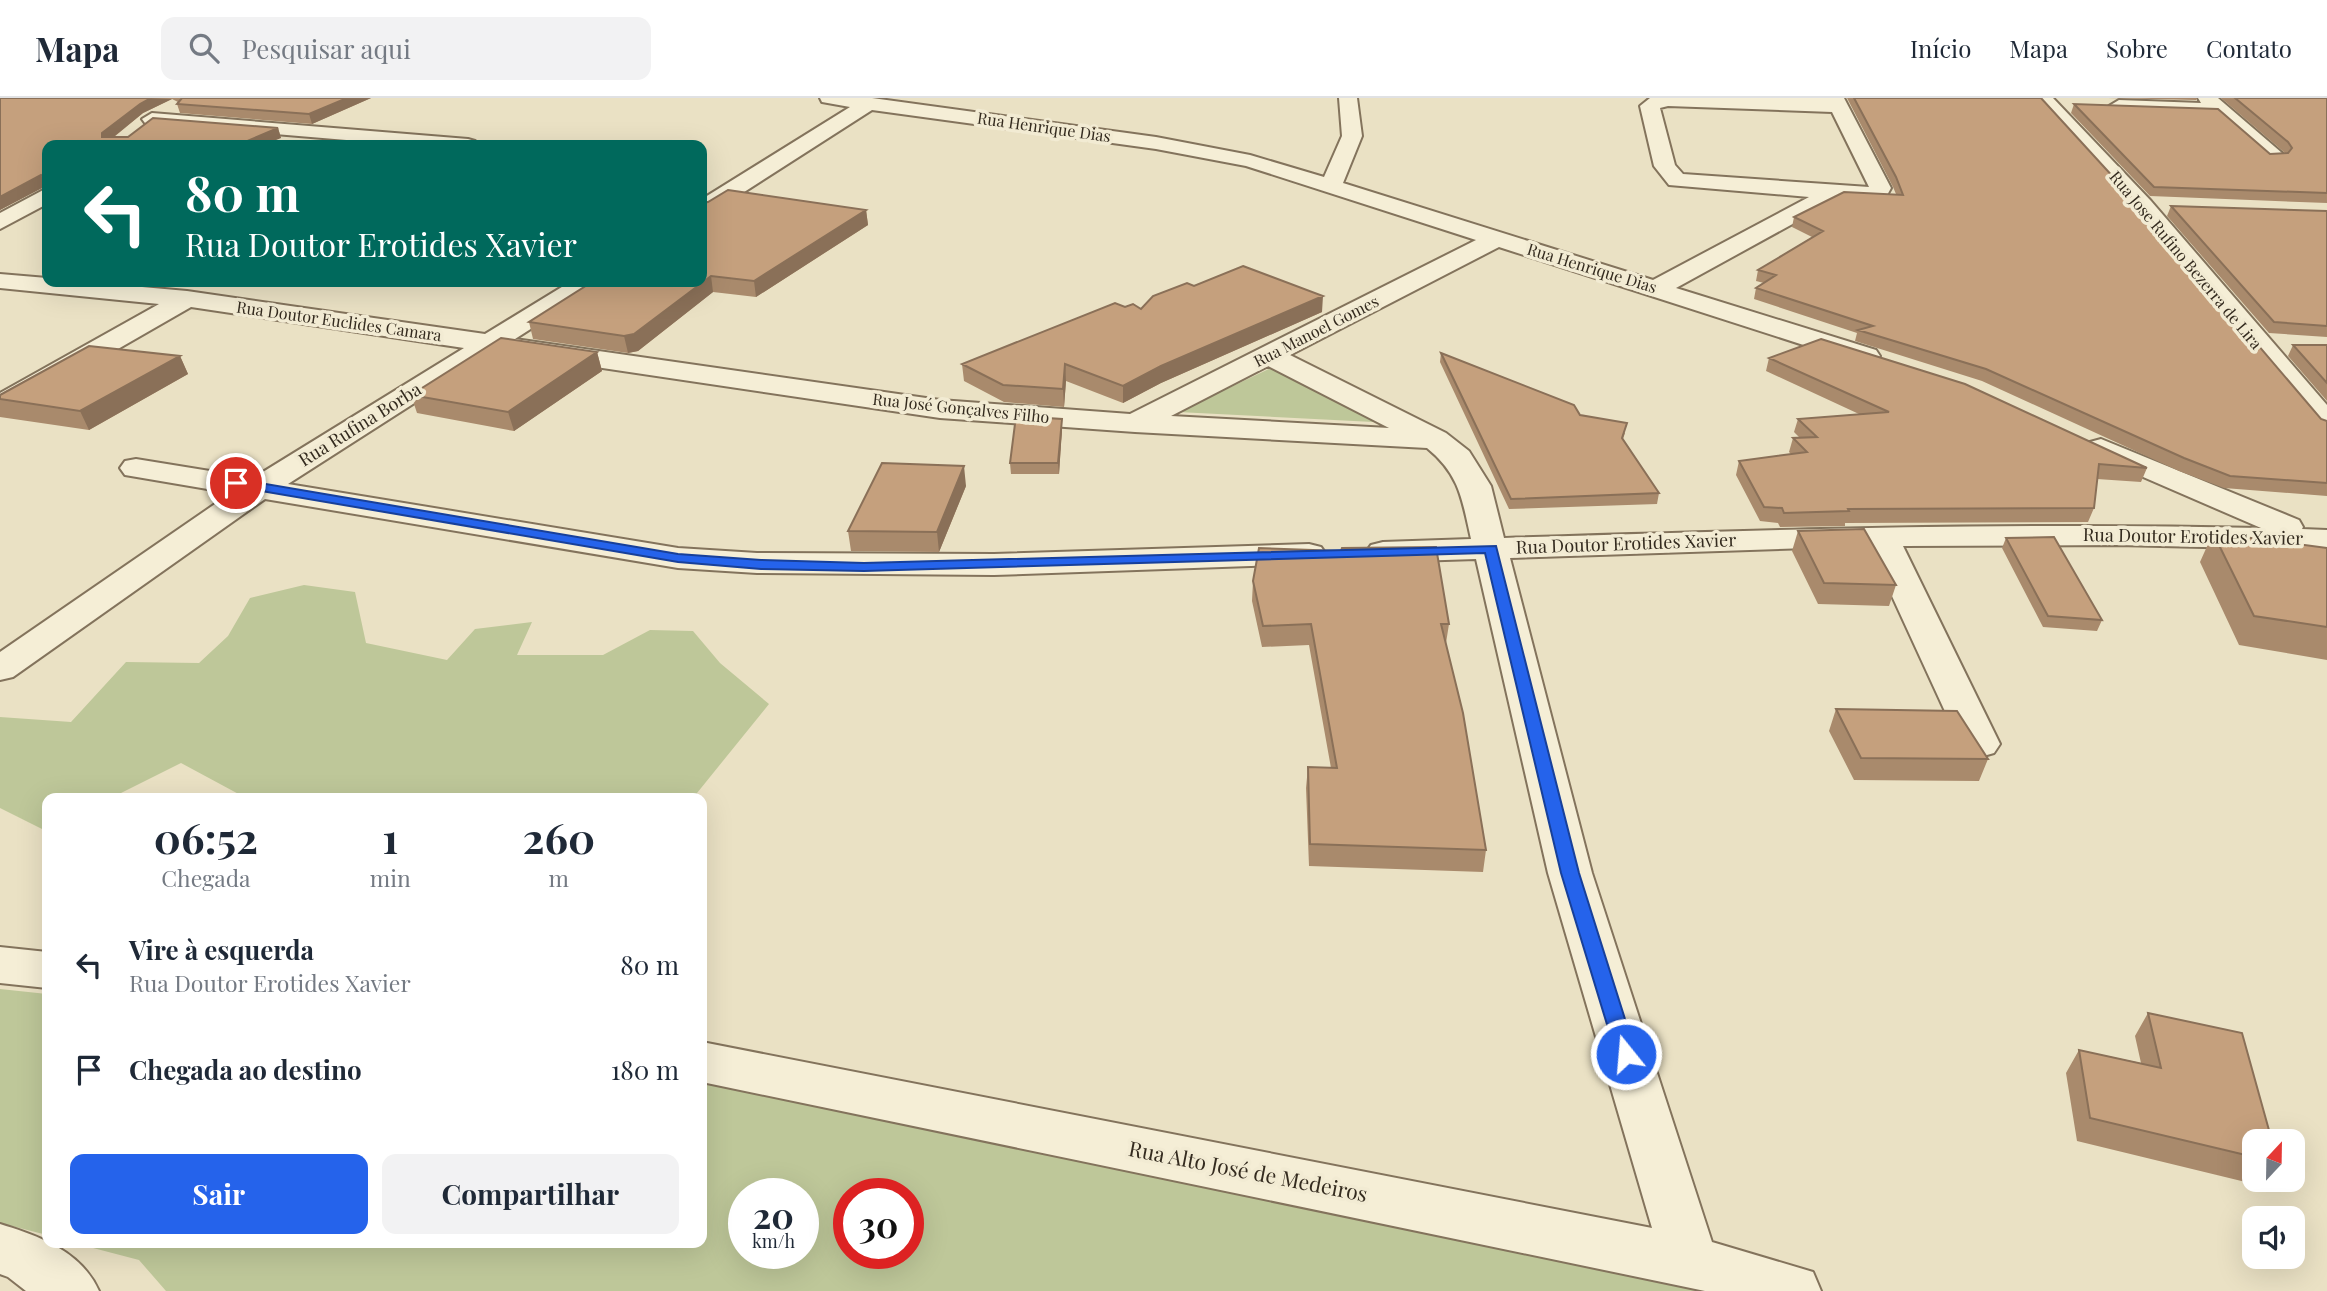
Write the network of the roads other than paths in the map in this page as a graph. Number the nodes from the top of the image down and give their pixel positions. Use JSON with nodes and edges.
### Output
{"nodes":[{"id":1,"x":828,"y":98,"type":"edge"},
{"id":2,"x":1348,"y":98,"type":"edge"},
{"id":3,"x":2046,"y":101,"type":"edge"},
{"id":4,"x":1837,"y":102,"type":"edge"},
{"id":5,"x":179,"y":103,"type":"edge"},
{"id":6,"x":869,"y":103,"type":"junction"},
{"id":7,"x":2213,"y":103,"type":"edge"},
{"id":8,"x":2075,"y":104,"type":"edge"},
{"id":9,"x":2101,"y":105,"type":"edge"},
{"id":10,"x":361,"y":140,"type":"edge"},
{"id":11,"x":2275,"y":157,"type":"edge"},
{"id":12,"x":1331,"y":185,"type":"junction"},
{"id":13,"x":1835,"y":192,"type":"junction"},
{"id":14,"x":42,"y":198,"type":"edge"},
{"id":15,"x":707,"y":206,"type":"edge"},
{"id":16,"x":2143,"y":206,"type":"junction"},
{"id":17,"x":2169,"y":207,"type":"edge"},
{"id":18,"x":0,"y":222,"type":"edge"},
{"id":19,"x":1497,"y":239,"type":"junction"},
{"id":20,"x":0,"y":281,"type":"edge"},
{"id":21,"x":42,"y":285,"type":"edge"},
{"id":22,"x":62,"y":287,"type":"edge"},
{"id":23,"x":579,"y":287,"type":"edge"},
{"id":24,"x":1657,"y":288,"type":"junction"},
{"id":25,"x":187,"y":299,"type":"junction"},
{"id":26,"x":491,"y":342,"type":"junction"},
{"id":27,"x":2258,"y":344,"type":"junction"},
{"id":28,"x":2299,"y":346,"type":"edge"},
{"id":29,"x":1268,"y":355,"type":"junction"},
{"id":30,"x":1884,"y":362,"type":"edge"},
{"id":31,"x":0,"y":405,"type":"edge"},
{"id":32,"x":2327,"y":423,"type":"edge"},
{"id":33,"x":1135,"y":424,"type":"junction"},
{"id":34,"x":2075,"y":436,"type":"edge"},
{"id":35,"x":1435,"y":439,"type":"junction"},
{"id":36,"x":136,"y":468,"type":"dead end"},
{"id":37,"x":261,"y":487,"type":"junction"},
{"id":38,"x":1881,"y":536,"type":"junction"},
{"id":39,"x":2327,"y":540,"type":"edge"},
{"id":40,"x":1491,"y":549,"type":"junction"},
{"id":41,"x":0,"y":669,"type":"edge"},
{"id":42,"x":1980,"y":744,"type":"edge"},
{"id":43,"x":0,"y":965,"type":"edge"},
{"id":44,"x":42,"y":969,"type":"edge"},
{"id":45,"x":707,"y":1063,"type":"edge"},
{"id":46,"x":0,"y":1249,"type":"edge"},
{"id":47,"x":1689,"y":1261,"type":"junction"},
{"id":48,"x":70,"y":1291,"type":"edge"},
{"id":49,"x":1792,"y":1291,"type":"edge"}],
"edges":[{"from":1,"to":6,"type":"street","name":"Rua Henrique Dias"},
{"from":2,"to":12,"type":"street"},
{"from":3,"to":8,"type":"street"},
{"from":3,"to":16,"type":"street","name":"Rua Jose Rufino Bezerra de Lira"},
{"from":4,"to":13,"type":"street"},
{"from":4,"to":13,"type":"street"},
{"from":5,"to":10,"type":"street"},
{"from":6,"to":12,"type":"street","name":"Rua Henrique Dias"},
{"from":6,"to":15,"type":"street"},
{"from":7,"to":9,"type":"street"},
{"from":7,"to":11,"type":"street"},
{"from":12,"to":19,"type":"street","name":"Rua Henrique Dias"},
{"from":13,"to":24,"type":"street"},
{"from":14,"to":18,"type":"street"},
{"from":16,"to":17,"type":"street"},
{"from":16,"to":27,"type":"street","name":"Rua Jose Rufino Bezerra de Lira"},
{"from":19,"to":24,"type":"street","name":"Rua Henrique Dias"},
{"from":19,"to":29,"type":"street","name":"Rua Manoel Gomes"},
{"from":20,"to":21,"type":"street","name":"Rua Doutor Euclides Camara"},
{"from":22,"to":25,"type":"street","name":"Rua Doutor Euclides Camara"},
{"from":23,"to":26,"type":"street","name":"Rua Rufina Borba"},
{"from":24,"to":30,"type":"street","name":"Rua Henrique Dias"},
{"from":25,"to":26,"type":"street","name":"Rua Doutor Euclides Camara"},
{"from":25,"to":31,"type":"street"},
{"from":26,"to":33,"type":"street","name":"Rua José Gonçalves Filho"},
{"from":26,"to":37,"type":"street","name":"Rua Rufina Borba"},
{"from":27,"to":28,"type":"street"},
{"from":27,"to":32,"type":"street","name":"Rua Jose Rufino Bezerra de Lira"},
{"from":29,"to":33,"type":"street","name":"Rua Manoel Gomes"},
{"from":29,"to":35,"type":"street"},
{"from":33,"to":35,"type":"street","name":"Rua José Gonçalves Filho"},
{"from":34,"to":39,"type":"street"},
{"from":35,"to":40,"type":"street"},
{"from":36,"to":37,"type":"street","name":"Rua Doutor Erotides Xavier"},
{"from":37,"to":40,"type":"street","name":"Rua Doutor Erotides Xavier"},
{"from":37,"to":41,"type":"street","name":"Rua Rufina Borba"},
{"from":38,"to":39,"type":"street","name":"Rua Doutor Erotides Xavier"},
{"from":38,"to":40,"type":"street","name":"Rua Doutor Erotides Xavier"},
{"from":38,"to":42,"type":"street"},
{"from":40,"to":47,"type":"street"},
{"from":43,"to":44,"type":"street"},
{"from":45,"to":47,"type":"street","name":"Rua Alto José de Medeiros"},
{"from":46,"to":48,"type":"street"},
{"from":47,"to":49,"type":"street","name":"Rua Alto José de Medeiros"}]}
